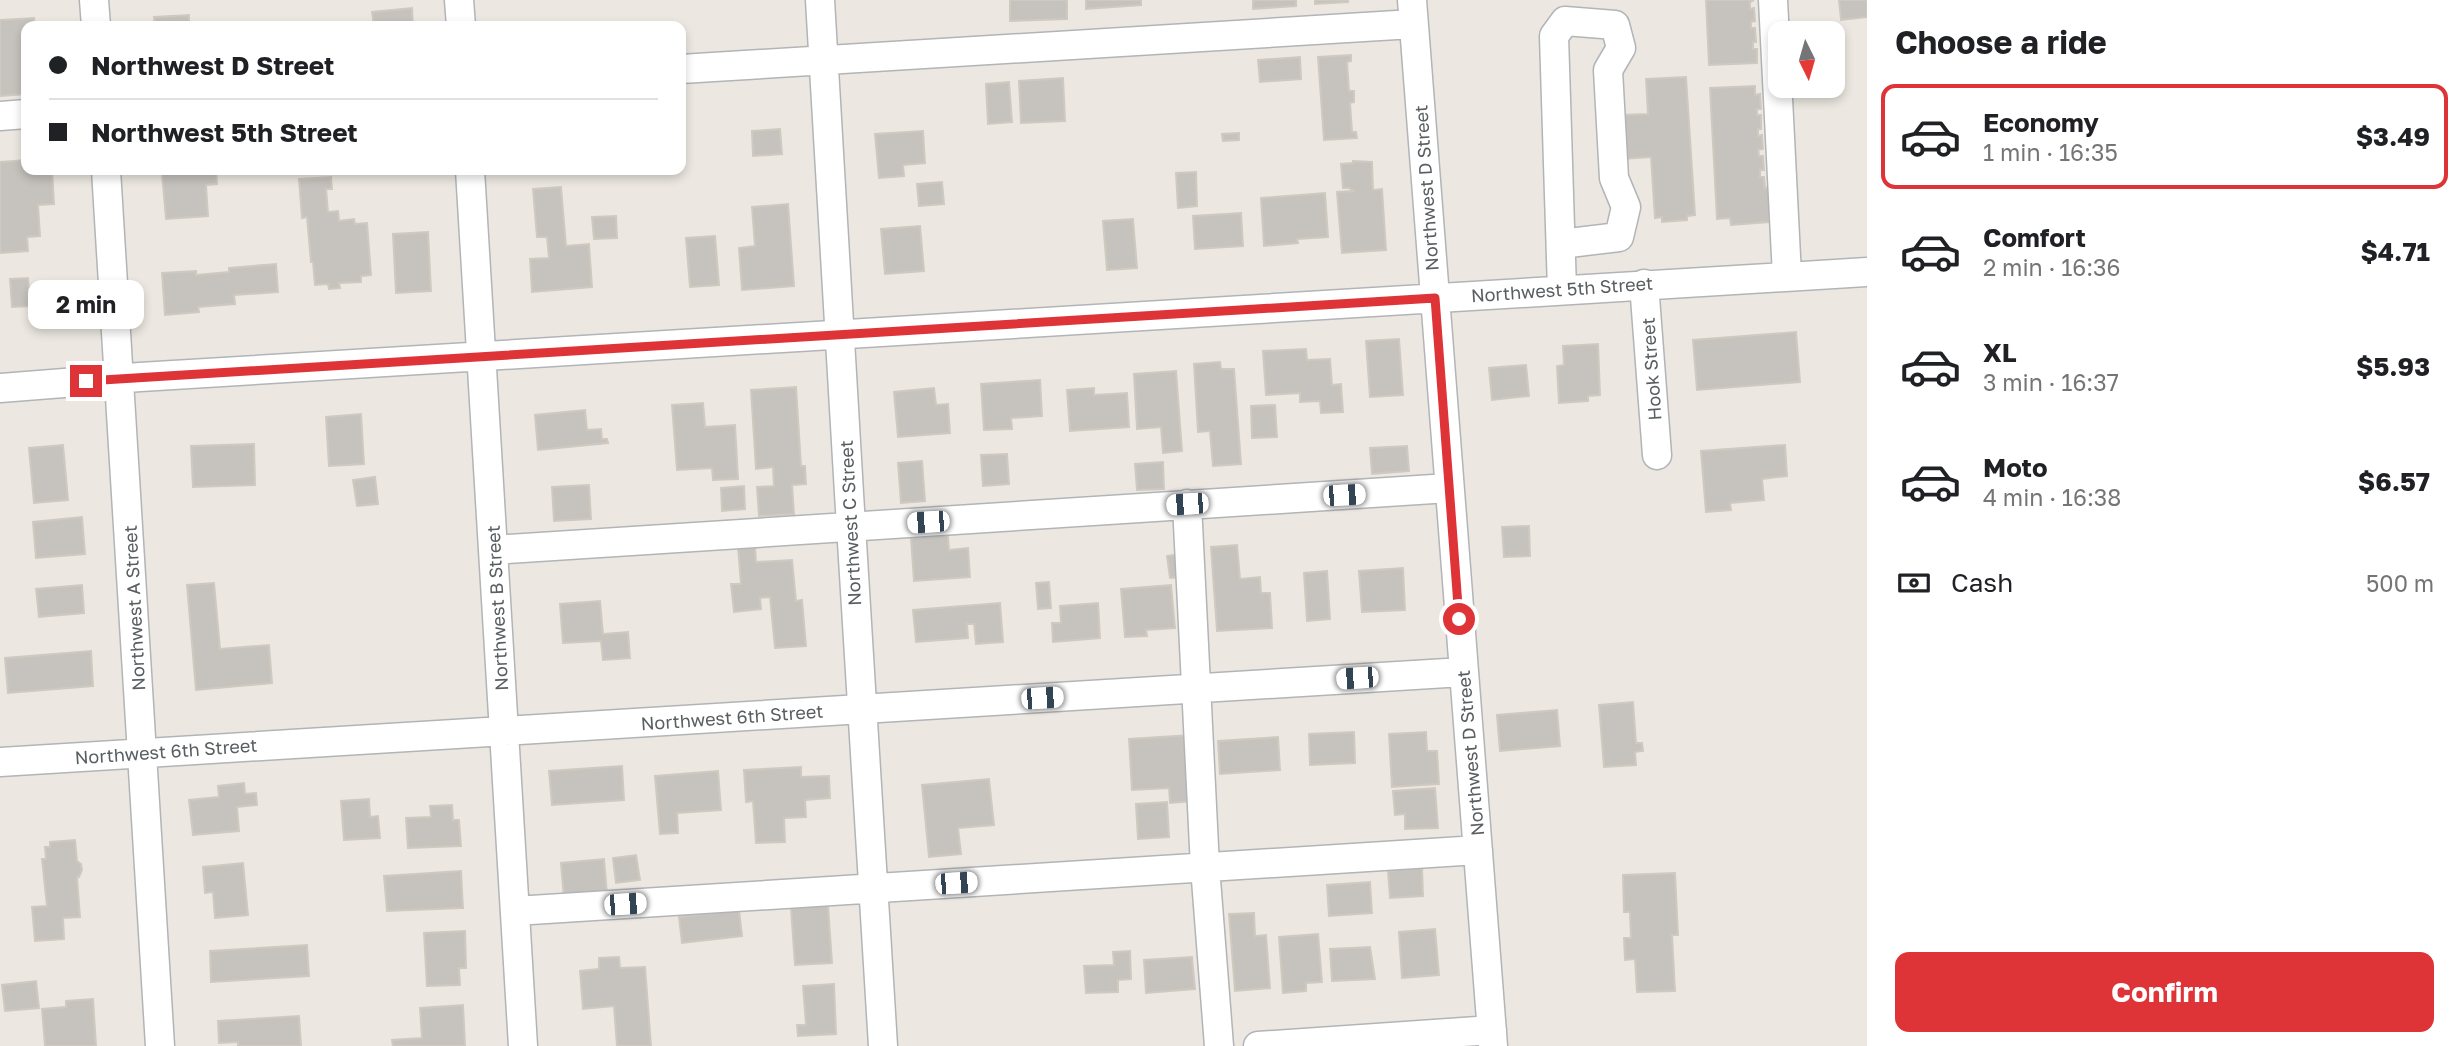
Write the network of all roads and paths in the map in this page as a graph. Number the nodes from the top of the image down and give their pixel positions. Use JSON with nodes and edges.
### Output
{"nodes":[{"id":1,"x":94,"y":0,"type":"edge"},
{"id":2,"x":459,"y":0,"type":"edge"},
{"id":3,"x":820,"y":0,"type":"edge"},
{"id":4,"x":1773,"y":0,"type":"edge"},
{"id":5,"x":1413,"y":12,"type":"edge"},
{"id":6,"x":96,"y":21,"type":"edge"},
{"id":7,"x":461,"y":21,"type":"edge"},
{"id":8,"x":824,"y":59,"type":"junction"},
{"id":9,"x":686,"y":69,"type":"edge"},
{"id":10,"x":21,"y":114,"type":"edge"},
{"id":11,"x":0,"y":116,"type":"edge"},
{"id":12,"x":106,"y":175,"type":"edge"},
{"id":13,"x":470,"y":175,"type":"edge"},
{"id":14,"x":1561,"y":244,"type":"junction"},
{"id":15,"x":1867,"y":272,"type":"edge"},
{"id":16,"x":1787,"y":276,"type":"junction"},
{"id":17,"x":1644,"y":284,"type":"junction"},
{"id":18,"x":1562,"y":290,"type":"junction"},
{"id":19,"x":1435,"y":298,"type":"junction"},
{"id":20,"x":841,"y":334,"type":"junction"},
{"id":21,"x":482,"y":356,"type":"junction"},
{"id":22,"x":120,"y":379,"type":"junction"},
{"id":23,"x":0,"y":388,"type":"edge"},
{"id":24,"x":1657,"y":455,"type":"dead end"},
{"id":25,"x":1449,"y":488,"type":"junction"},
{"id":26,"x":1187,"y":504,"type":"junction"},
{"id":27,"x":850,"y":527,"type":"junction"},
{"id":28,"x":493,"y":550,"type":"junction"},
{"id":29,"x":1463,"y":672,"type":"junction"},
{"id":30,"x":1197,"y":688,"type":"junction"},
{"id":31,"x":861,"y":709,"type":"junction"},
{"id":32,"x":504,"y":731,"type":"junction"},
{"id":33,"x":142,"y":753,"type":"junction"},
{"id":34,"x":0,"y":762,"type":"edge"},
{"id":35,"x":1478,"y":850,"type":"junction"},
{"id":36,"x":1205,"y":867,"type":"junction"},
{"id":37,"x":873,"y":888,"type":"junction"},
{"id":38,"x":515,"y":911,"type":"junction"},
{"id":39,"x":1492,"y":1038,"type":"edge"},
{"id":40,"x":160,"y":1046,"type":"edge"},
{"id":41,"x":523,"y":1046,"type":"edge"},
{"id":42,"x":883,"y":1046,"type":"edge"},
{"id":43,"x":1219,"y":1046,"type":"edge"},
{"id":44,"x":1258,"y":1046,"type":"edge"}],
"edges":[{"from":1,"to":6,"type":"street"},
{"from":2,"to":7,"type":"street"},
{"from":3,"to":8,"type":"street","name":"Northwest C Street"},
{"from":4,"to":16,"type":"street"},
{"from":5,"to":8,"type":"street"},
{"from":5,"to":19,"type":"street","name":"Northwest D Street"},
{"from":8,"to":9,"type":"street"},
{"from":8,"to":20,"type":"street","name":"Northwest C Street"},
{"from":10,"to":11,"type":"street"},
{"from":12,"to":22,"type":"street","name":"Northwest A Street"},
{"from":13,"to":21,"type":"street","name":"Northwest B Street"},
{"from":14,"to":14,"type":"street"},
{"from":14,"to":18,"type":"street"},
{"from":15,"to":16,"type":"street","name":"Northwest 5th Street"},
{"from":16,"to":17,"type":"street","name":"Northwest 5th Street"},
{"from":17,"to":18,"type":"street","name":"Northwest 5th Street"},
{"from":17,"to":24,"type":"street","name":"Hook Street"},
{"from":18,"to":19,"type":"street","name":"Northwest 5th Street"},
{"from":19,"to":20,"type":"street","name":"Northwest 5th Street"},
{"from":19,"to":25,"type":"street","name":"Northwest D Street"},
{"from":20,"to":21,"type":"street","name":"Northwest 5th Street"},
{"from":20,"to":27,"type":"street","name":"Northwest C Street"},
{"from":21,"to":22,"type":"street","name":"Northwest 5th Street"},
{"from":21,"to":28,"type":"street","name":"Northwest B Street"},
{"from":22,"to":23,"type":"street","name":"Northwest 5th Street"},
{"from":22,"to":33,"type":"street","name":"Northwest A Street"},
{"from":25,"to":26,"type":"street"},
{"from":25,"to":29,"type":"street","name":"Northwest D Street"},
{"from":26,"to":27,"type":"street"},
{"from":26,"to":30,"type":"street"},
{"from":27,"to":28,"type":"street"},
{"from":27,"to":31,"type":"street","name":"Northwest C Street"},
{"from":28,"to":32,"type":"street","name":"Northwest B Street"},
{"from":29,"to":30,"type":"street","name":"Northwest 6th Street"},
{"from":29,"to":35,"type":"street","name":"Northwest D Street"},
{"from":30,"to":31,"type":"street","name":"Northwest 6th Street"},
{"from":30,"to":36,"type":"street"},
{"from":31,"to":32,"type":"street","name":"Northwest 6th Street"},
{"from":31,"to":37,"type":"street","name":"Northwest C Street"},
{"from":32,"to":33,"type":"street","name":"Northwest 6th Street"},
{"from":32,"to":38,"type":"street","name":"Northwest B Street"},
{"from":33,"to":34,"type":"street","name":"Northwest 6th Street"},
{"from":33,"to":40,"type":"street","name":"Northwest A Street"},
{"from":35,"to":36,"type":"street"},
{"from":35,"to":39,"type":"street","name":"Northwest D Street"},
{"from":36,"to":37,"type":"street"},
{"from":36,"to":43,"type":"street"},
{"from":37,"to":38,"type":"street"},
{"from":37,"to":42,"type":"street","name":"Northwest C Street"},
{"from":38,"to":41,"type":"street","name":"Northwest B Street"},
{"from":39,"to":44,"type":"street"}]}
